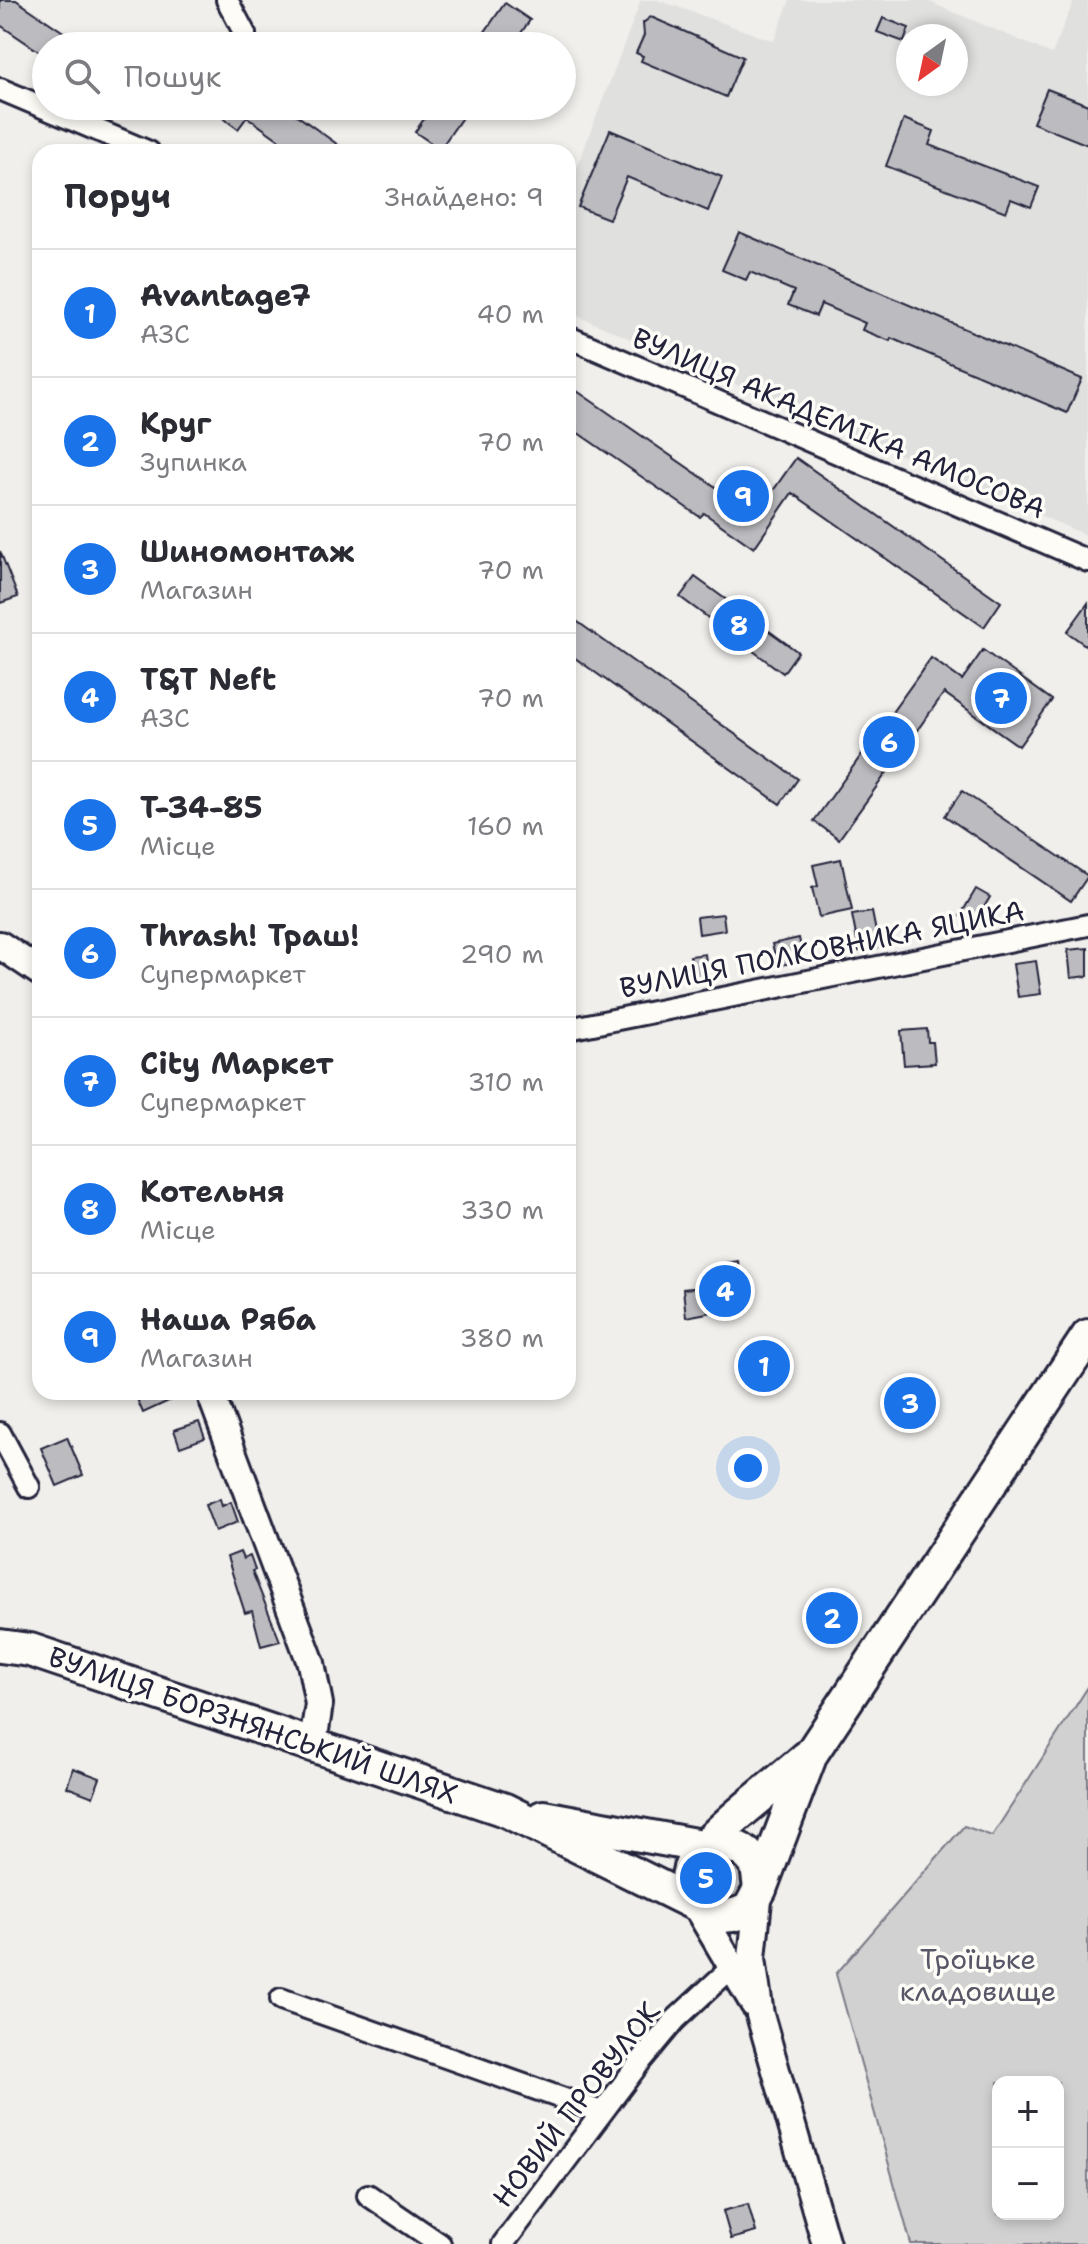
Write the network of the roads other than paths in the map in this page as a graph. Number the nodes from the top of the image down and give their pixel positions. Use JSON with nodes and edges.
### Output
{"nodes":[{"id":1,"x":227,"y":0,"type":"edge"},
{"id":2,"x":244,"y":32,"type":"edge"},
{"id":3,"x":0,"y":89,"type":"edge"},
{"id":4,"x":32,"y":103,"type":"edge"},
{"id":5,"x":73,"y":120,"type":"edge"},
{"id":6,"x":130,"y":144,"type":"edge"},
{"id":7,"x":576,"y":340,"type":"edge"},
{"id":8,"x":1088,"y":561,"type":"edge"},
{"id":9,"x":1088,"y":925,"type":"edge"},
{"id":10,"x":0,"y":945,"type":"edge"},
{"id":11,"x":32,"y":967,"type":"edge"},
{"id":12,"x":576,"y":1027,"type":"edge"},
{"id":13,"x":1088,"y":1336,"type":"edge"},
{"id":14,"x":213,"y":1400,"type":"edge"},
{"id":15,"x":0,"y":1433,"type":"edge"},
{"id":16,"x":29,"y":1487,"type":"dead end"},
{"id":17,"x":0,"y":1646,"type":"edge"},
{"id":18,"x":313,"y":1743,"type":"junction"},
{"id":19,"x":811,"y":1754,"type":"junction"},
{"id":20,"x":505,"y":1810,"type":"junction"},
{"id":21,"x":706,"y":1847,"type":"junction"},
{"id":22,"x":760,"y":1889,"type":"junction"},
{"id":23,"x":695,"y":1904,"type":"junction"},
{"id":24,"x":731,"y":1968,"type":"junction"},
{"id":25,"x":281,"y":1999,"type":"dead end"},
{"id":26,"x":760,"y":2015,"type":"junction"},
{"id":27,"x":601,"y":2112,"type":"junction"},
{"id":28,"x":368,"y":2195,"type":"dead end"},
{"id":29,"x":440,"y":2244,"type":"edge"},
{"id":30,"x":503,"y":2244,"type":"edge"},
{"id":31,"x":826,"y":2244,"type":"edge"}],
"edges":[{"from":1,"to":2,"type":"street"},
{"from":3,"to":4,"type":"street"},
{"from":5,"to":6,"type":"street"},
{"from":7,"to":8,"type":"street","name":"ВУЛИЦЯ АКАДЕМІКА АМОСОВА"},
{"from":9,"to":12,"type":"street","name":"ВУЛИЦЯ ПОЛКОВНИКА ЯЦИКА"},
{"from":10,"to":11,"type":"street"},
{"from":13,"to":19,"type":"main road"},
{"from":14,"to":18,"type":"street"},
{"from":15,"to":16,"type":"street"},
{"from":17,"to":18,"type":"main road","name":"ВУЛИЦЯ БОРЗНЯНСЬКИЙ ШЛЯХ"},
{"from":18,"to":20,"type":"main road","name":"ВУЛИЦЯ БОРЗНЯНСЬКИЙ ШЛЯХ"},
{"from":19,"to":21,"type":"main road"},
{"from":19,"to":22,"type":"main road"},
{"from":20,"to":21,"type":"main road","name":"ВУЛИЦЯ БОРЗНЯНСЬКИЙ ШЛЯХ"},
{"from":20,"to":23,"type":"main road","name":"ВУЛИЦЯ БОРЗНЯНСЬКИЙ ШЛЯХ"},
{"from":21,"to":22,"type":"main road"},
{"from":21,"to":23,"type":"main road"},
{"from":22,"to":23,"type":"main road"},
{"from":22,"to":26,"type":"street"},
{"from":23,"to":24,"type":"street"},
{"from":24,"to":26,"type":"street"},
{"from":24,"to":27,"type":"street","name":"НОВИЙ ПРОВУЛОК"},
{"from":25,"to":27,"type":"street"},
{"from":26,"to":31,"type":"street"},
{"from":27,"to":30,"type":"street","name":"НОВИЙ ПРОВУЛОК"},
{"from":28,"to":29,"type":"street"}]}
